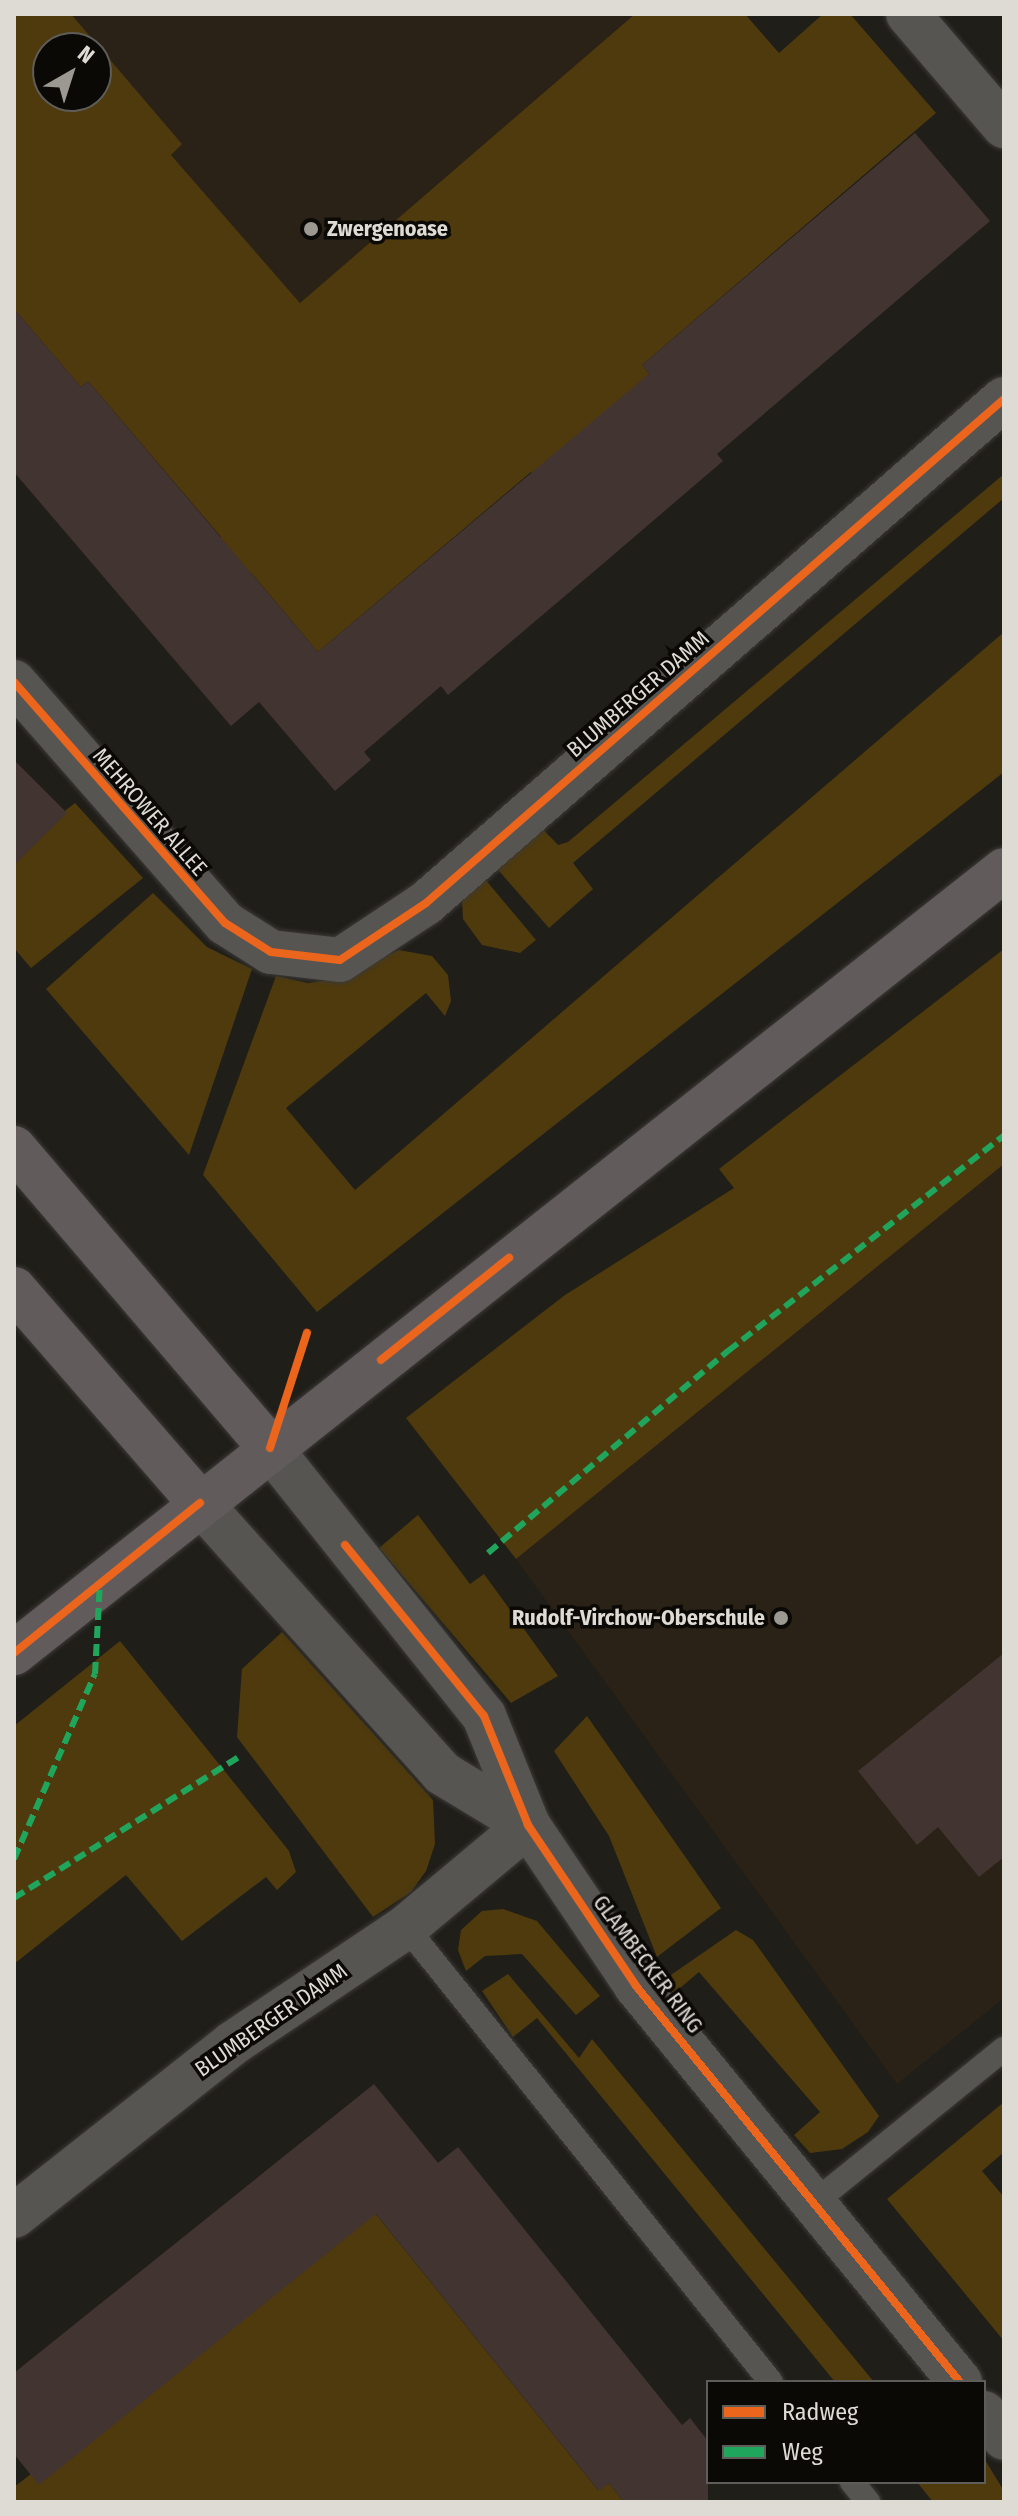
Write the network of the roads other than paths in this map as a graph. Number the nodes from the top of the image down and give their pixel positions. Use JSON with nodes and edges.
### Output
{"nodes":[{"id":1,"x":908,"y":14,"type":"edge"},
{"id":2,"x":1004,"y":126,"type":"edge"},
{"id":3,"x":1004,"y":399,"type":"edge"},
{"id":4,"x":14,"y":682,"type":"edge"},
{"id":5,"x":1004,"y":870,"type":"edge"},
{"id":6,"x":271,"y":952,"type":"joint"},
{"id":7,"x":14,"y":1148,"type":"edge"},
{"id":8,"x":14,"y":1289,"type":"edge"},
{"id":9,"x":270,"y":1448,"type":"junction"},
{"id":10,"x":200,"y":1503,"type":"junction"},
{"id":11,"x":14,"y":1653,"type":"edge"},
{"id":12,"x":528,"y":1825,"type":"junction"},
{"id":13,"x":406,"y":1927,"type":"junction"},
{"id":14,"x":1004,"y":2049,"type":"edge"},
{"id":15,"x":816,"y":2201,"type":"junction"},
{"id":16,"x":14,"y":2216,"type":"edge"},
{"id":17,"x":769,"y":2380,"type":"edge"},
{"id":18,"x":958,"y":2380,"type":"edge"},
{"id":19,"x":986,"y":2416,"type":"edge"},
{"id":20,"x":1004,"y":2438,"type":"edge"},
{"id":21,"x":854,"y":2484,"type":"edge"},
{"id":22,"x":868,"y":2502,"type":"edge"}],
"edges":[{"from":1,"to":2,"type":"street"},
{"from":3,"to":6,"type":"street","name":"BLUMBERGER DAMM"},
{"from":4,"to":6,"type":"street","name":"MEHROWER ALLEE"},
{"from":5,"to":9,"type":"main road"},
{"from":7,"to":9,"type":"main road"},
{"from":8,"to":10,"type":"main road"},
{"from":9,"to":10,"type":"main road"},
{"from":9,"to":12,"type":"street","name":"GLAMBECKER RING"},
{"from":10,"to":11,"type":"main road"},
{"from":10,"to":12,"type":"street","name":"GLAMBECKER RING"},
{"from":12,"to":13,"type":"street","name":"BLUMBERGER DAMM"},
{"from":12,"to":15,"type":"street","name":"GLAMBECKER RING"},
{"from":13,"to":16,"type":"street","name":"BLUMBERGER DAMM"},
{"from":13,"to":17,"type":"lane"},
{"from":14,"to":15,"type":"lane"},
{"from":15,"to":18,"type":"street","name":"GLAMBECKER RING"},
{"from":19,"to":20,"type":"street"},
{"from":21,"to":22,"type":"lane"}]}
